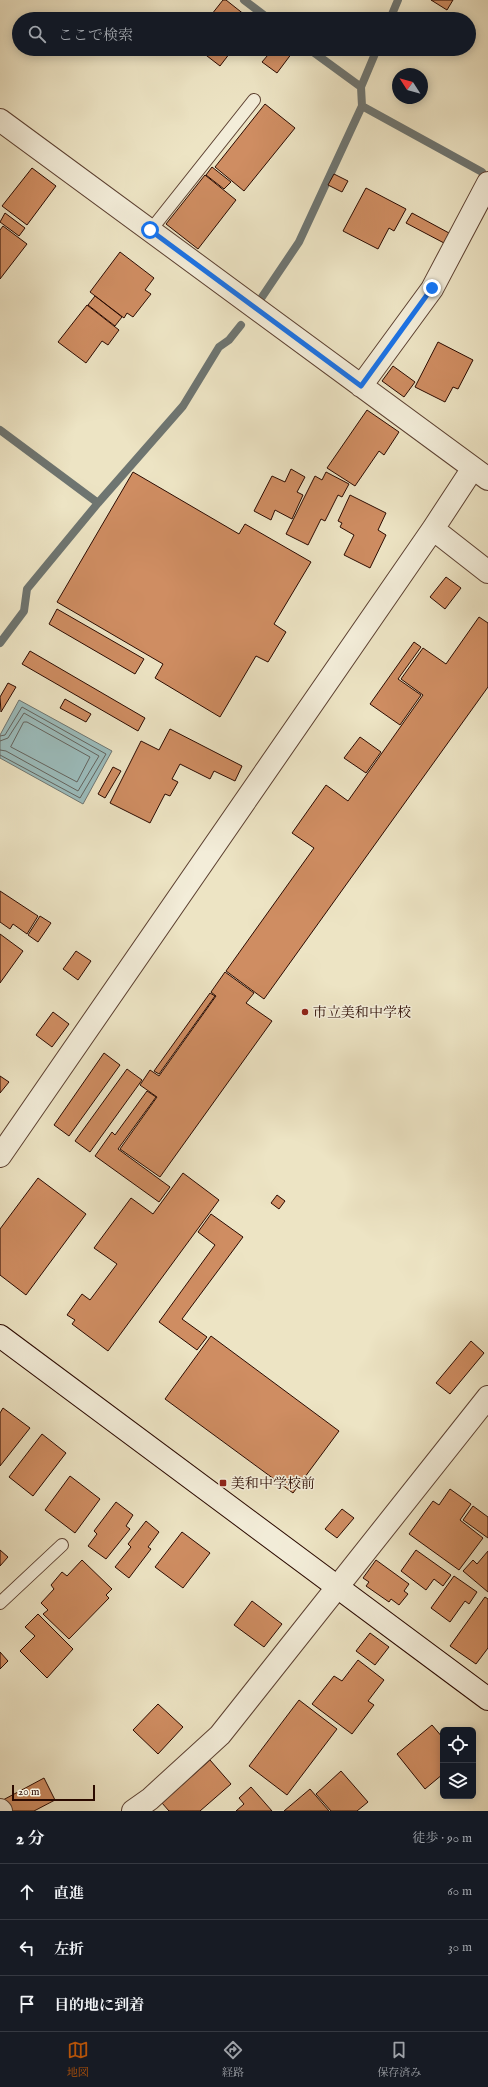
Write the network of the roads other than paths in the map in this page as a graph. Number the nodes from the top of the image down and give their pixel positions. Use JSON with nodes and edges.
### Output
{"nodes":[{"id":1,"x":254,"y":100,"type":"dead end"},
{"id":2,"x":0,"y":120,"type":"edge"},
{"id":3,"x":488,"y":183,"type":"edge"},
{"id":4,"x":150,"y":230,"type":"junction"},
{"id":5,"x":361,"y":386,"type":"junction"},
{"id":6,"x":480,"y":474,"type":"edge"},
{"id":7,"x":433,"y":529,"type":"junction"},
{"id":8,"x":485,"y":562,"type":"edge"},
{"id":9,"x":0,"y":1156,"type":"edge"},
{"id":10,"x":0,"y":1336,"type":"edge"},
{"id":11,"x":488,"y":1397,"type":"edge"},
{"id":12,"x":62,"y":1545,"type":"dead end"},
{"id":13,"x":338,"y":1588,"type":"junction"},
{"id":14,"x":0,"y":1603,"type":"edge"},
{"id":15,"x":488,"y":1699,"type":"edge"},
{"id":16,"x":147,"y":1807,"type":"edge"}],
"edges":[{"from":1,"to":4,"type":"lane"},
{"from":2,"to":4,"type":"street"},
{"from":3,"to":5,"type":"street"},
{"from":4,"to":5,"type":"street"},
{"from":5,"to":6,"type":"street"},
{"from":6,"to":7,"type":"street"},
{"from":7,"to":8,"type":"street"},
{"from":7,"to":9,"type":"street"},
{"from":10,"to":13,"type":"street"},
{"from":11,"to":13,"type":"street"},
{"from":12,"to":14,"type":"lane"},
{"from":13,"to":15,"type":"street"},
{"from":13,"to":16,"type":"street"}]}
